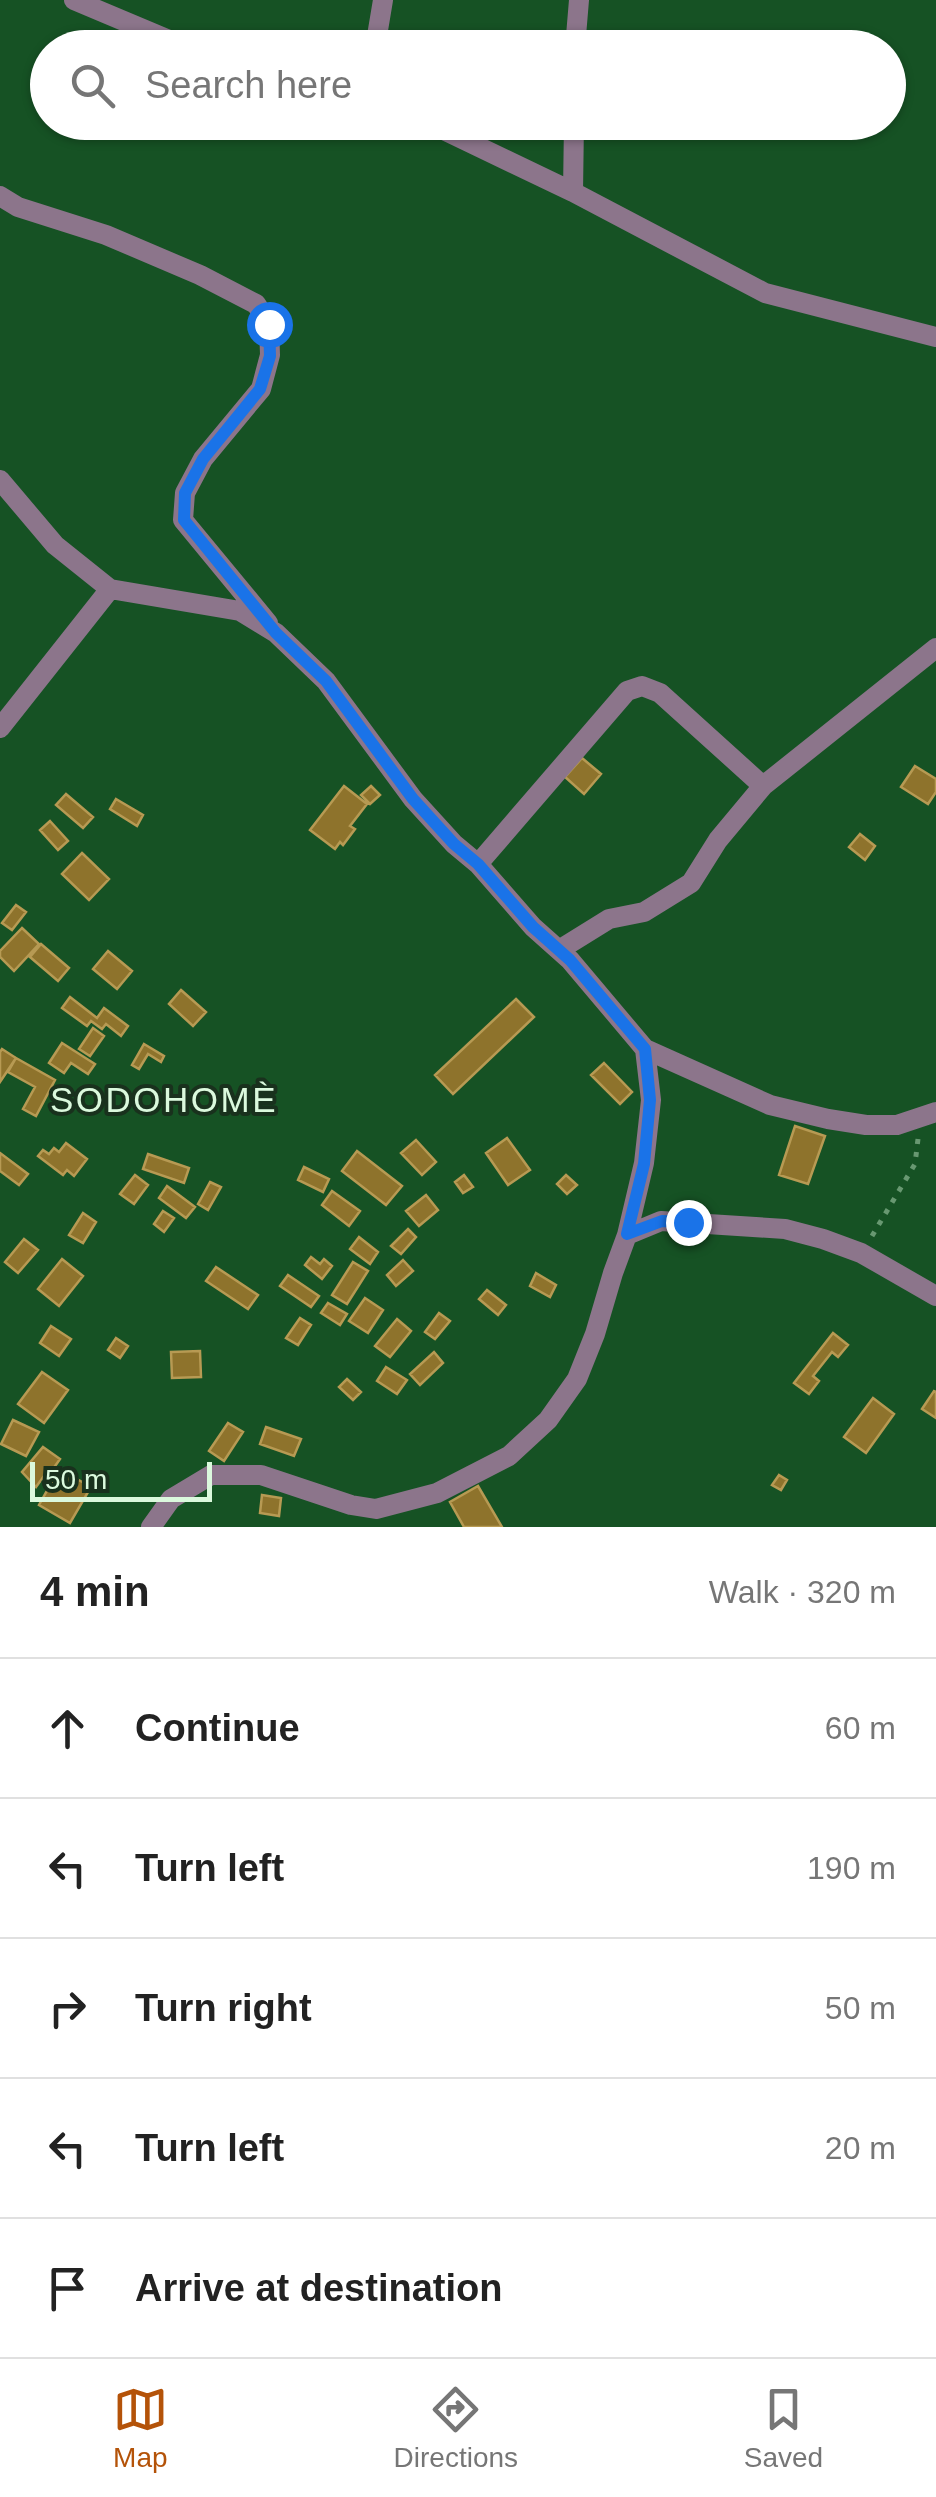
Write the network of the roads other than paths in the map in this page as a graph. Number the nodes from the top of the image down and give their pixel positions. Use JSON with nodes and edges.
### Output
{"nodes":[{"id":1,"x":74,"y":0,"type":"edge"},
{"id":2,"x":383,"y":0,"type":"edge"},
{"id":3,"x":579,"y":0,"type":"edge"},
{"id":4,"x":144,"y":30,"type":"edge"},
{"id":5,"x":378,"y":30,"type":"edge"},
{"id":6,"x":576,"y":30,"type":"edge"},
{"id":7,"x":465,"y":140,"type":"edge"},
{"id":8,"x":574,"y":140,"type":"edge"},
{"id":9,"x":573,"y":192,"type":"junction"},
{"id":10,"x":0,"y":196,"type":"edge"},
{"id":11,"x":936,"y":337,"type":"edge"},
{"id":12,"x":0,"y":480,"type":"edge"},
{"id":13,"x":110,"y":590,"type":"junction"},
{"id":14,"x":276,"y":633,"type":"junction"},
{"id":15,"x":936,"y":648,"type":"edge"},
{"id":16,"x":0,"y":728,"type":"edge"},
{"id":17,"x":763,"y":786,"type":"junction"},
{"id":18,"x":478,"y":864,"type":"junction"},
{"id":19,"x":559,"y":950,"type":"junction"},
{"id":20,"x":645,"y":1049,"type":"junction"},
{"id":21,"x":933,"y":1113,"type":"edge"},
{"id":22,"x":627,"y":1234,"type":"junction"},
{"id":23,"x":936,"y":1296,"type":"edge"},
{"id":24,"x":375,"y":1518,"type":"edge"},
{"id":25,"x":151,"y":1527,"type":"edge"}],
"edges":[{"from":1,"to":4,"type":"street"},
{"from":2,"to":5,"type":"street"},
{"from":3,"to":6,"type":"street"},
{"from":7,"to":9,"type":"street"},
{"from":8,"to":9,"type":"street"},
{"from":9,"to":11,"type":"street"},
{"from":10,"to":14,"type":"street"},
{"from":12,"to":13,"type":"street"},
{"from":13,"to":14,"type":"street"},
{"from":13,"to":16,"type":"street"},
{"from":14,"to":18,"type":"street"},
{"from":15,"to":17,"type":"street"},
{"from":17,"to":18,"type":"street"},
{"from":17,"to":19,"type":"street"},
{"from":18,"to":19,"type":"street"},
{"from":19,"to":20,"type":"street"},
{"from":20,"to":21,"type":"street"},
{"from":20,"to":22,"type":"street"},
{"from":22,"to":23,"type":"street"},
{"from":22,"to":24,"type":"street"},
{"from":24,"to":25,"type":"street"}]}
